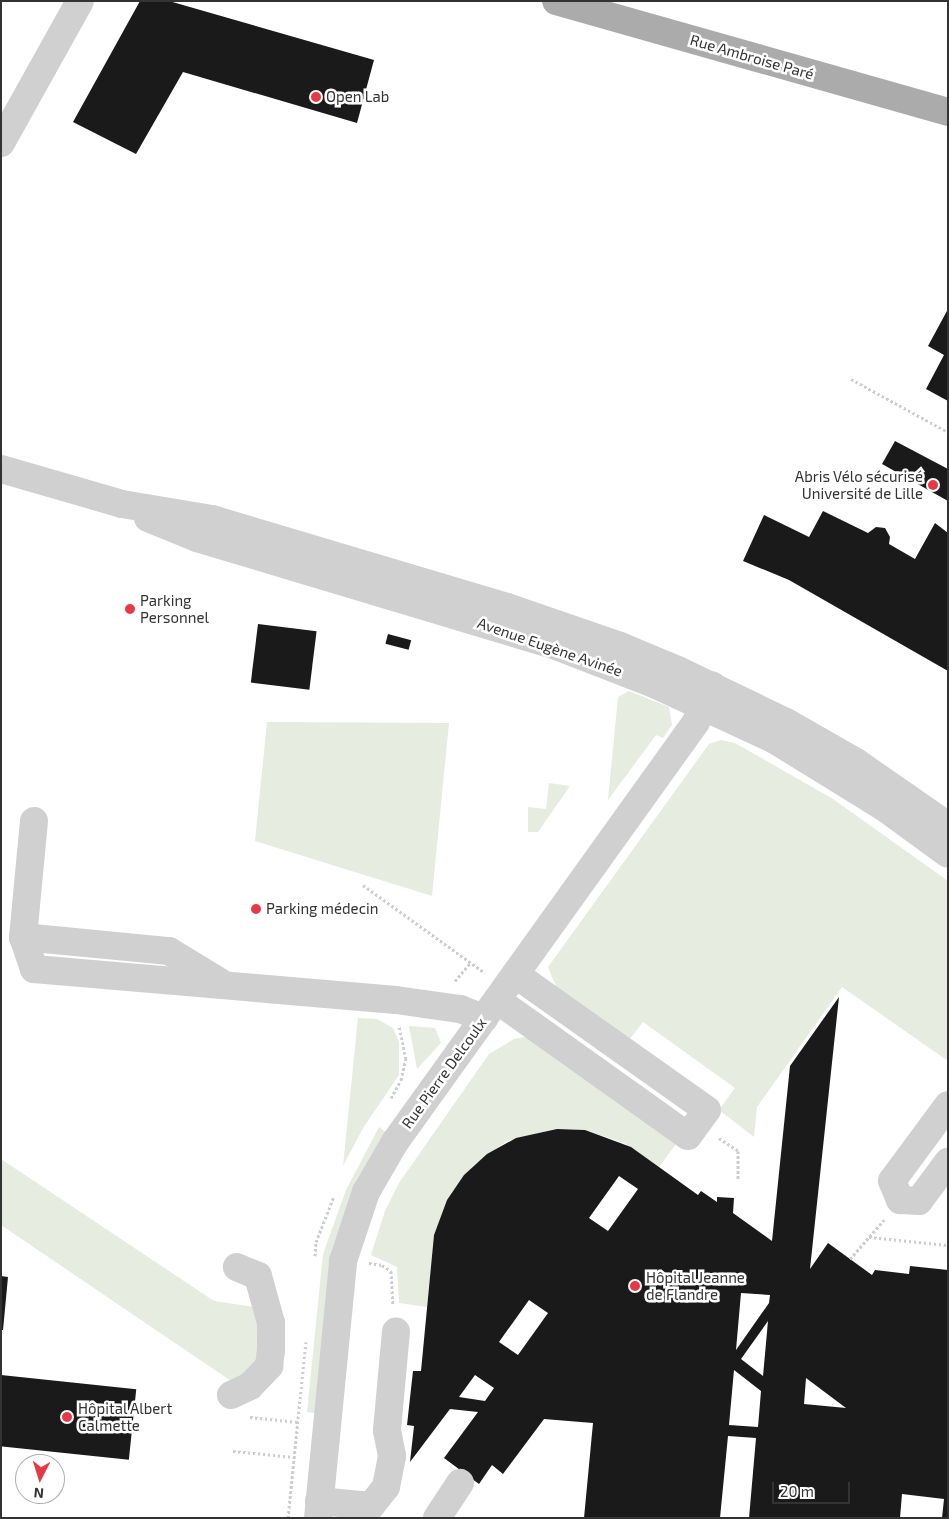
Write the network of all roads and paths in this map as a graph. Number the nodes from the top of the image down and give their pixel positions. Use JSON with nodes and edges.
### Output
{"nodes":[{"id":1,"x":80,"y":1,"type":"edge"},
{"id":2,"x":556,"y":1,"type":"edge"},
{"id":3,"x":948,"y":112,"type":"edge"},
{"id":4,"x":1,"y":143,"type":"edge"},
{"id":5,"x":852,"y":379,"type":"dead end"},
{"id":6,"x":948,"y":432,"type":"edge"},
{"id":7,"x":1,"y":469,"type":"edge"},
{"id":8,"x":708,"y":695,"type":"junction"},
{"id":9,"x":34,"y":821,"type":"dead end"},
{"id":10,"x":948,"y":826,"type":"edge"},
{"id":11,"x":948,"y":854,"type":"edge"},
{"id":12,"x":23,"y":937,"type":"junction"},
{"id":13,"x":515,"y":974,"type":"junction"},
{"id":14,"x":226,"y":986,"type":"junction"},
{"id":15,"x":490,"y":1009,"type":"junction"},
{"id":16,"x":948,"y":1105,"type":"edge"},
{"id":17,"x":948,"y":1162,"type":"edge"},
{"id":18,"x":869,"y":1237,"type":"dead end"},
{"id":19,"x":948,"y":1245,"type":"edge"},
{"id":20,"x":343,"y":1261,"type":"junction"},
{"id":21,"x":237,"y":1268,"type":"dead end"},
{"id":22,"x":392,"y":1296,"type":"dead end"},
{"id":23,"x":396,"y":1330,"type":"dead end"},
{"id":24,"x":231,"y":1395,"type":"dead end"},
{"id":25,"x":233,"y":1451,"type":"dead end"},
{"id":26,"x":293,"y":1457,"type":"dead end"},
{"id":27,"x":460,"y":1483,"type":"dead end"},
{"id":28,"x":318,"y":1509,"type":"edge"},
{"id":29,"x":380,"y":1512,"type":"edge"},
{"id":30,"x":437,"y":1518,"type":"edge"}],
"edges":[{"from":1,"to":4,"type":"street"},
{"from":2,"to":3,"type":"main road","name":"Rue Ambroise Paré"},
{"from":5,"to":6,"type":"path"},
{"from":7,"to":8,"type":"street","name":"Avenue Eugène Avinée"},
{"from":8,"to":10,"type":"street","name":"Avenue Eugène Avinée"},
{"from":8,"to":11,"type":"street","name":"Avenue Eugène Avinée"},
{"from":8,"to":13,"type":"street","name":"Rue Pierre Delcoulx"},
{"from":9,"to":12,"type":"street"},
{"from":12,"to":14,"type":"street"},
{"from":12,"to":14,"type":"street"},
{"from":13,"to":15,"type":"street","name":"Rue Pierre Delcoulx"},
{"from":13,"to":15,"type":"street"},
{"from":14,"to":15,"type":"street"},
{"from":15,"to":20,"type":"street","name":"Rue Pierre Delcoulx"},
{"from":16,"to":17,"type":"street"},
{"from":18,"to":19,"type":"path"},
{"from":20,"to":22,"type":"path"},
{"from":20,"to":28,"type":"street","name":"Rue Pierre Delcoulx"},
{"from":21,"to":24,"type":"street"},
{"from":23,"to":29,"type":"street"},
{"from":25,"to":26,"type":"path"},
{"from":27,"to":30,"type":"street"},
{"from":28,"to":29,"type":"street"}]}
